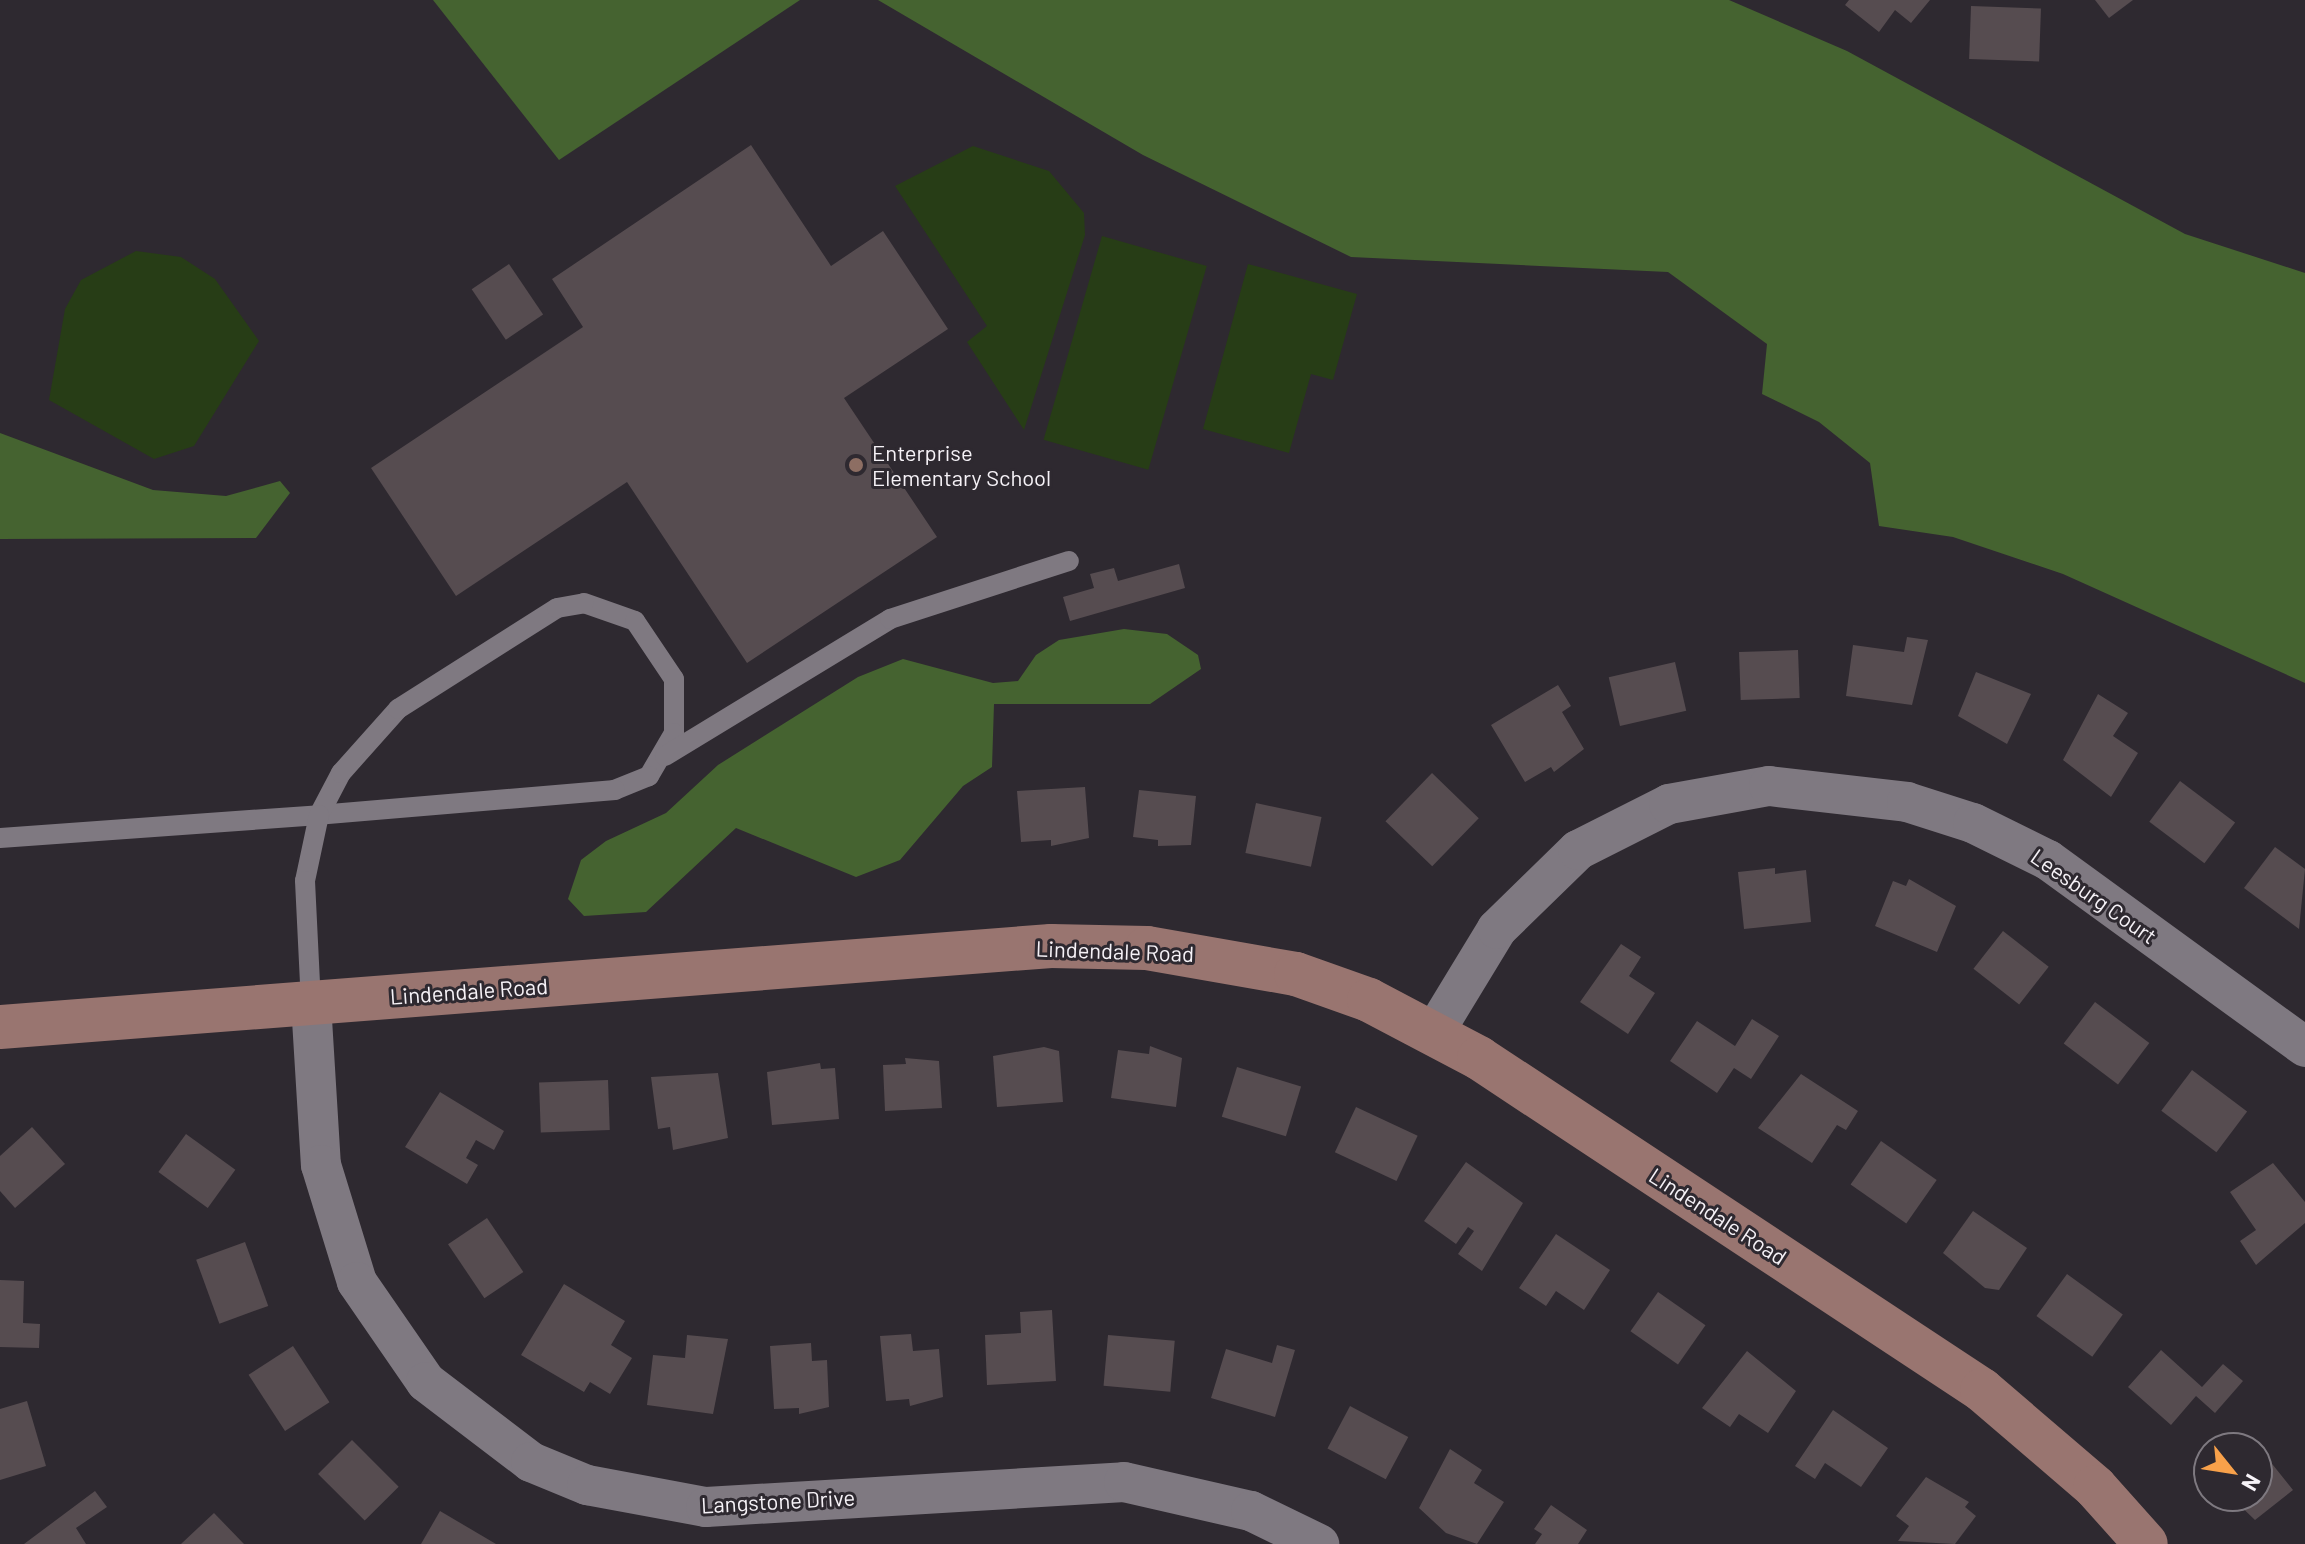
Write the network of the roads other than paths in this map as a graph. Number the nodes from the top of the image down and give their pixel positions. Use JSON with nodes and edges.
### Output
{"nodes":[{"id":1,"x":1069,"y":561,"type":"dead end"},
{"id":2,"x":665,"y":756,"type":"junction"},
{"id":3,"x":319,"y":815,"type":"junction"},
{"id":4,"x":0,"y":838,"type":"edge"},
{"id":5,"x":311,"y":1003,"type":"junction"},
{"id":6,"x":0,"y":1027,"type":"edge"},
{"id":7,"x":1435,"y":1031,"type":"junction"},
{"id":8,"x":2305,"y":1047,"type":"edge"},
{"id":9,"x":1319,"y":1544,"type":"edge"},
{"id":10,"x":2146,"y":1544,"type":"edge"}],
"edges":[{"from":1,"to":2,"type":"lane"},
{"from":2,"to":3,"type":"lane"},
{"from":2,"to":3,"type":"lane"},
{"from":3,"to":4,"type":"lane"},
{"from":3,"to":5,"type":"lane"},
{"from":5,"to":6,"type":"street","name":"Lindendale Road"},
{"from":5,"to":7,"type":"street","name":"Lindendale Road"},
{"from":5,"to":9,"type":"street","name":"Langstone Drive"},
{"from":7,"to":8,"type":"street","name":"Leesburg Court"},
{"from":7,"to":10,"type":"street","name":"Lindendale Road"}]}
